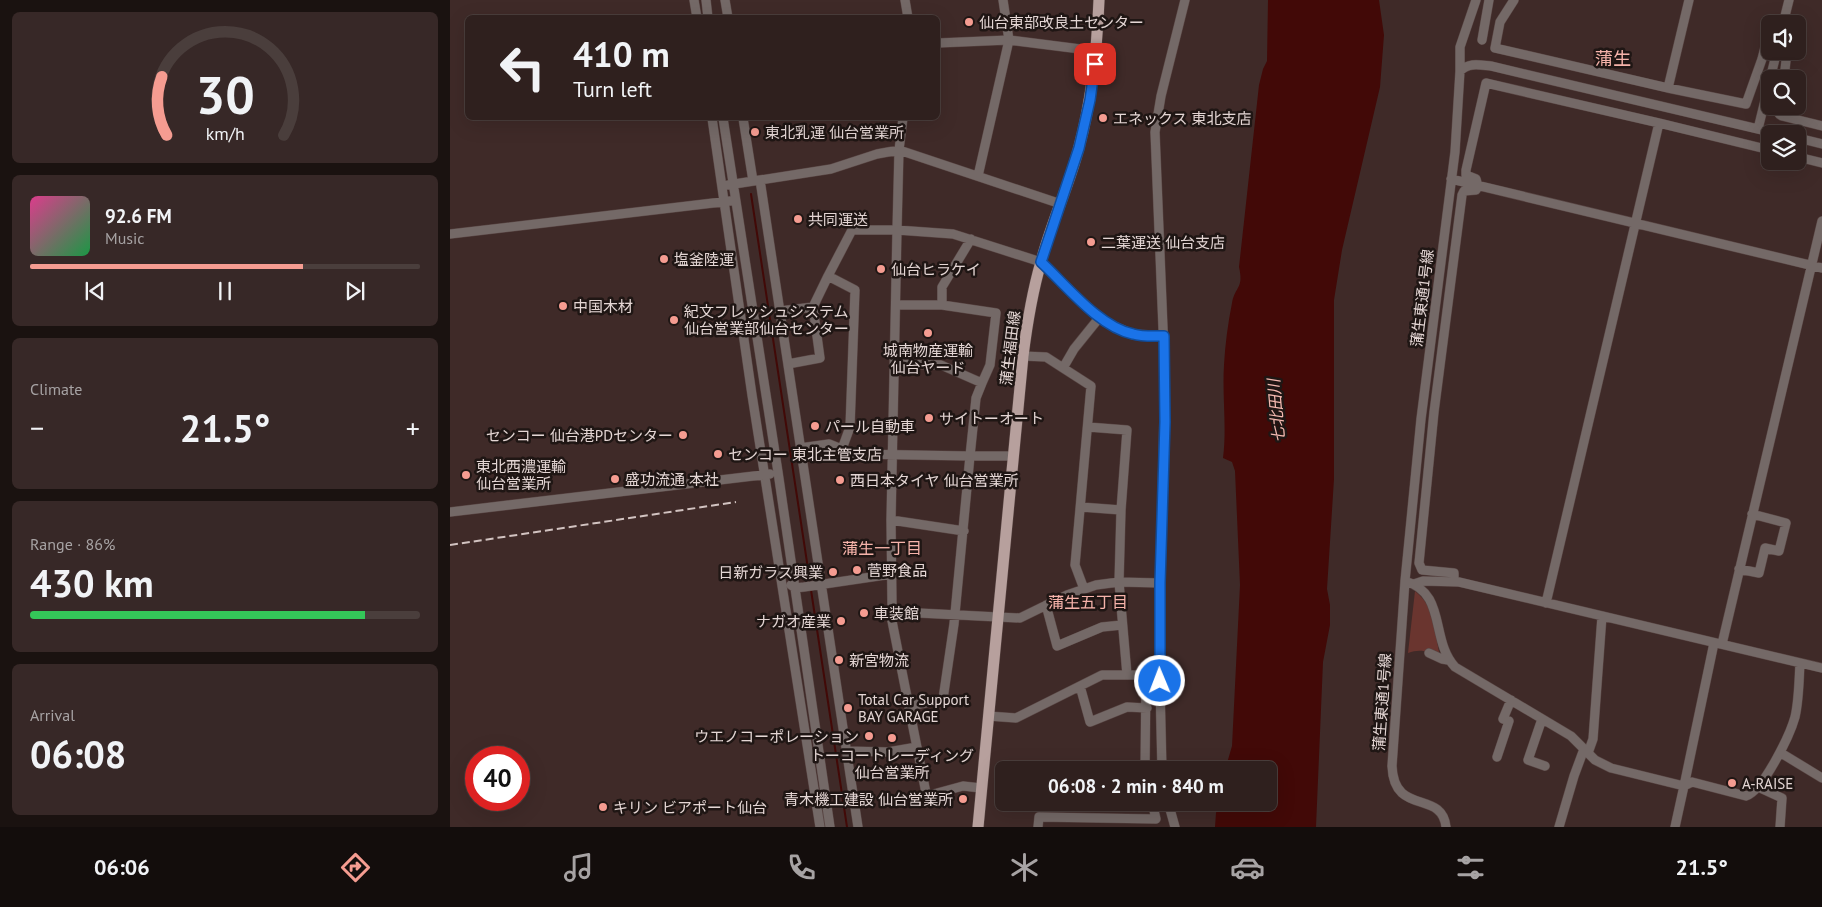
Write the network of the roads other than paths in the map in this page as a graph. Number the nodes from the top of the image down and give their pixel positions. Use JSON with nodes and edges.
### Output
{"nodes":[{"id":1,"x":694,"y":0,"type":"edge"},
{"id":2,"x":706,"y":0,"type":"edge"},
{"id":3,"x":725,"y":0,"type":"edge"},
{"id":4,"x":905,"y":0,"type":"edge"},
{"id":5,"x":1003,"y":0,"type":"edge"},
{"id":6,"x":1099,"y":0,"type":"edge"},
{"id":7,"x":1185,"y":0,"type":"edge"},
{"id":8,"x":1476,"y":0,"type":"edge"},
{"id":9,"x":1489,"y":0,"type":"edge"},
{"id":10,"x":1514,"y":0,"type":"edge"},
{"id":11,"x":1689,"y":0,"type":"edge"},
{"id":12,"x":1789,"y":0,"type":"edge"},
{"id":13,"x":696,"y":15,"type":"edge"},
{"id":14,"x":708,"y":15,"type":"edge"},
{"id":15,"x":728,"y":15,"type":"edge"},
{"id":16,"x":908,"y":15,"type":"edge"},
{"id":17,"x":1788,"y":15,"type":"edge"},
{"id":18,"x":1009,"y":40,"type":"junction"},
{"id":19,"x":1482,"y":40,"type":"dead end"},
{"id":20,"x":940,"y":42,"type":"edge"},
{"id":21,"x":1096,"y":51,"type":"junction"},
{"id":22,"x":1761,"y":60,"type":"edge"},
{"id":23,"x":1460,"y":71,"type":"junction"},
{"id":24,"x":1668,"y":88,"type":"junction"},
{"id":25,"x":1761,"y":115,"type":"edge"},
{"id":26,"x":1780,"y":115,"type":"edge"},
{"id":27,"x":712,"y":120,"type":"edge"},
{"id":28,"x":723,"y":120,"type":"edge"},
{"id":29,"x":743,"y":120,"type":"edge"},
{"id":30,"x":903,"y":120,"type":"edge"},
{"id":31,"x":1659,"y":123,"type":"junction"},
{"id":32,"x":1822,"y":126,"type":"edge"},
{"id":33,"x":1758,"y":129,"type":"junction"},
{"id":34,"x":1761,"y":130,"type":"edge"},
{"id":35,"x":1806,"y":140,"type":"edge"},
{"id":36,"x":1822,"y":144,"type":"edge"},
{"id":37,"x":1761,"y":148,"type":"edge"},
{"id":38,"x":899,"y":150,"type":"junction"},
{"id":39,"x":1806,"y":159,"type":"edge"},
{"id":40,"x":1822,"y":163,"type":"edge"},
{"id":41,"x":978,"y":176,"type":"junction"},
{"id":42,"x":1451,"y":179,"type":"junction"},
{"id":43,"x":756,"y":180,"type":"junction"},
{"id":44,"x":733,"y":184,"type":"junction"},
{"id":45,"x":722,"y":186,"type":"junction"},
{"id":46,"x":1478,"y":186,"type":"junction"},
{"id":47,"x":735,"y":200,"type":"junction"},
{"id":48,"x":725,"y":202,"type":"junction"},
{"id":49,"x":1061,"y":204,"type":"junction"},
{"id":50,"x":1822,"y":221,"type":"edge"},
{"id":51,"x":1635,"y":224,"type":"junction"},
{"id":52,"x":897,"y":230,"type":"junction"},
{"id":53,"x":450,"y":234,"type":"edge"},
{"id":54,"x":971,"y":239,"type":"junction"},
{"id":55,"x":1041,"y":262,"type":"junction"},
{"id":56,"x":1812,"y":266,"type":"junction"},
{"id":57,"x":1822,"y":268,"type":"edge"},
{"id":58,"x":828,"y":276,"type":"junction"},
{"id":59,"x":896,"y":305,"type":"junction"},
{"id":60,"x":942,"y":305,"type":"junction"},
{"id":61,"x":813,"y":307,"type":"junction"},
{"id":62,"x":780,"y":312,"type":"junction"},
{"id":63,"x":1099,"y":318,"type":"junction"},
{"id":64,"x":1164,"y":336,"type":"junction"},
{"id":65,"x":1023,"y":356,"type":"junction"},
{"id":66,"x":788,"y":364,"type":"junction"},
{"id":67,"x":895,"y":364,"type":"junction"},
{"id":68,"x":1063,"y":368,"type":"junction"},
{"id":69,"x":982,"y":383,"type":"junction"},
{"id":70,"x":766,"y":393,"type":"junction"},
{"id":71,"x":752,"y":395,"type":"junction"},
{"id":72,"x":1088,"y":427,"type":"junction"},
{"id":73,"x":800,"y":448,"type":"junction"},
{"id":74,"x":842,"y":449,"type":"junction"},
{"id":75,"x":893,"y":454,"type":"junction"},
{"id":76,"x":970,"y":456,"type":"junction"},
{"id":77,"x":1013,"y":456,"type":"junction"},
{"id":78,"x":778,"y":472,"type":"junction"},
{"id":79,"x":765,"y":474,"type":"junction"},
{"id":80,"x":1081,"y":507,"type":"junction"},
{"id":81,"x":1121,"y":510,"type":"junction"},
{"id":82,"x":450,"y":512,"type":"edge"},
{"id":83,"x":1752,"y":514,"type":"junction"},
{"id":84,"x":892,"y":520,"type":"junction"},
{"id":85,"x":964,"y":531,"type":"junction"},
{"id":86,"x":1739,"y":569,"type":"junction"},
{"id":87,"x":892,"y":574,"type":"junction"},
{"id":88,"x":780,"y":578,"type":"junction"},
{"id":89,"x":1405,"y":581,"type":"junction"},
{"id":90,"x":1118,"y":582,"type":"junction"},
{"id":91,"x":1454,"y":582,"type":"junction"},
{"id":92,"x":1160,"y":583,"type":"junction"},
{"id":93,"x":1414,"y":584,"type":"junction"},
{"id":94,"x":819,"y":585,"type":"junction"},
{"id":95,"x":799,"y":587,"type":"junction"},
{"id":96,"x":1084,"y":589,"type":"junction"},
{"id":97,"x":1546,"y":603,"type":"junction"},
{"id":98,"x":1046,"y":605,"type":"junction"},
{"id":99,"x":894,"y":609,"type":"junction"},
{"id":100,"x":955,"y":615,"type":"junction"},
{"id":101,"x":1602,"y":616,"type":"junction"},
{"id":102,"x":997,"y":617,"type":"junction"},
{"id":103,"x":1122,"y":624,"type":"junction"},
{"id":104,"x":1718,"y":643,"type":"junction"},
{"id":105,"x":1429,"y":653,"type":"dead end"},
{"id":106,"x":1448,"y":660,"type":"junction"},
{"id":107,"x":1800,"y":663,"type":"junction"},
{"id":108,"x":1822,"y":668,"type":"edge"},
{"id":109,"x":1127,"y":674,"type":"junction"},
{"id":110,"x":1080,"y":686,"type":"junction"},
{"id":111,"x":1511,"y":700,"type":"junction"},
{"id":112,"x":910,"y":706,"type":"junction"},
{"id":113,"x":1147,"y":708,"type":"junction"},
{"id":114,"x":988,"y":716,"type":"junction"},
{"id":115,"x":1542,"y":718,"type":"junction"},
{"id":116,"x":916,"y":747,"type":"junction"},
{"id":117,"x":847,"y":751,"type":"junction"},
{"id":118,"x":1586,"y":751,"type":"junction"},
{"id":119,"x":1780,"y":753,"type":"junction"},
{"id":120,"x":1497,"y":756,"type":"dead end"},
{"id":121,"x":1145,"y":761,"type":"edge"},
{"id":122,"x":1162,"y":761,"type":"edge"},
{"id":123,"x":1545,"y":766,"type":"dead end"},
{"id":124,"x":1822,"y":778,"type":"edge"},
{"id":125,"x":1684,"y":786,"type":"junction"},
{"id":126,"x":1758,"y":787,"type":"junction"},
{"id":127,"x":981,"y":788,"type":"junction"},
{"id":128,"x":1154,"y":811,"type":"edge"},
{"id":129,"x":1171,"y":811,"type":"edge"},
{"id":130,"x":820,"y":827,"type":"edge"},
{"id":131,"x":830,"y":827,"type":"edge"},
{"id":132,"x":858,"y":827,"type":"edge"},
{"id":133,"x":978,"y":827,"type":"edge"},
{"id":134,"x":1038,"y":827,"type":"edge"},
{"id":135,"x":1175,"y":827,"type":"edge"},
{"id":136,"x":1446,"y":827,"type":"edge"},
{"id":137,"x":1559,"y":827,"type":"edge"},
{"id":138,"x":1675,"y":827,"type":"edge"},
{"id":139,"x":1780,"y":827,"type":"edge"}],
"edges":[{"from":1,"to":13,"type":"street"},
{"from":2,"to":14,"type":"street"},
{"from":3,"to":15,"type":"street"},
{"from":4,"to":16,"type":"street"},
{"from":5,"to":18,"type":"street"},
{"from":6,"to":21,"type":"main road","name":"蒲生福田線"},
{"from":7,"to":64,"type":"street"},
{"from":8,"to":23,"type":"street","name":"蒲生東通1号線"},
{"from":9,"to":19,"type":"street"},
{"from":10,"to":24,"type":"street"},
{"from":11,"to":24,"type":"street"},
{"from":12,"to":17,"type":"street"},
{"from":18,"to":20,"type":"street"},
{"from":18,"to":21,"type":"street"},
{"from":18,"to":41,"type":"street"},
{"from":21,"to":49,"type":"main road","name":"蒲生福田線"},
{"from":22,"to":24,"type":"street"},
{"from":23,"to":33,"type":"street"},
{"from":23,"to":42,"type":"street","name":"蒲生東通1号線"},
{"from":25,"to":33,"type":"street"},
{"from":26,"to":32,"type":"street"},
{"from":27,"to":45,"type":"street"},
{"from":28,"to":44,"type":"street"},
{"from":29,"to":43,"type":"street"},
{"from":30,"to":38,"type":"street"},
{"from":31,"to":37,"type":"street"},
{"from":31,"to":46,"type":"street"},
{"from":31,"to":51,"type":"street"},
{"from":33,"to":34,"type":"street"},
{"from":35,"to":36,"type":"street"},
{"from":38,"to":41,"type":"street"},
{"from":38,"to":43,"type":"street"},
{"from":38,"to":52,"type":"street"},
{"from":39,"to":40,"type":"street"},
{"from":41,"to":49,"type":"street"},
{"from":42,"to":46,"type":"street"},
{"from":42,"to":89,"type":"street","name":"蒲生東通1号線"},
{"from":43,"to":44,"type":"street"},
{"from":43,"to":62,"type":"street"},
{"from":44,"to":45,"type":"street"},
{"from":44,"to":47,"type":"street"},
{"from":45,"to":48,"type":"street"},
{"from":46,"to":51,"type":"street"},
{"from":46,"to":91,"type":"street"},
{"from":47,"to":48,"type":"street"},
{"from":47,"to":70,"type":"street"},
{"from":48,"to":53,"type":"street"},
{"from":48,"to":71,"type":"street"},
{"from":49,"to":55,"type":"main road","name":"蒲生福田線"},
{"from":50,"to":56,"type":"street"},
{"from":51,"to":56,"type":"street"},
{"from":51,"to":97,"type":"street"},
{"from":52,"to":54,"type":"street"},
{"from":52,"to":58,"type":"street"},
{"from":52,"to":59,"type":"street"},
{"from":54,"to":55,"type":"street"},
{"from":54,"to":60,"type":"street"},
{"from":55,"to":63,"type":"street"},
{"from":55,"to":65,"type":"main road","name":"蒲生福田線"},
{"from":56,"to":57,"type":"street"},
{"from":56,"to":83,"type":"street"},
{"from":58,"to":61,"type":"street"},
{"from":58,"to":74,"type":"street"},
{"from":59,"to":60,"type":"street"},
{"from":59,"to":67,"type":"street"},
{"from":60,"to":69,"type":"street"},
{"from":61,"to":62,"type":"street"},
{"from":61,"to":66,"type":"street"},
{"from":62,"to":66,"type":"street"},
{"from":63,"to":64,"type":"street"},
{"from":63,"to":68,"type":"street"},
{"from":64,"to":92,"type":"street"},
{"from":65,"to":68,"type":"street"},
{"from":65,"to":77,"type":"main road","name":"蒲生福田線"},
{"from":66,"to":73,"type":"street"},
{"from":67,"to":69,"type":"street"},
{"from":67,"to":75,"type":"street"},
{"from":68,"to":72,"type":"street"},
{"from":69,"to":76,"type":"street"},
{"from":70,"to":71,"type":"street"},
{"from":70,"to":78,"type":"street"},
{"from":71,"to":79,"type":"street"},
{"from":72,"to":80,"type":"street"},
{"from":72,"to":81,"type":"street"},
{"from":73,"to":74,"type":"street"},
{"from":73,"to":94,"type":"street"},
{"from":74,"to":75,"type":"street"},
{"from":75,"to":76,"type":"street"},
{"from":75,"to":84,"type":"street"},
{"from":76,"to":77,"type":"street"},
{"from":76,"to":85,"type":"street"},
{"from":77,"to":102,"type":"main road","name":"蒲生福田線"},
{"from":78,"to":79,"type":"street"},
{"from":78,"to":95,"type":"street"},
{"from":79,"to":82,"type":"street"},
{"from":79,"to":88,"type":"street"},
{"from":80,"to":81,"type":"street"},
{"from":80,"to":96,"type":"street"},
{"from":81,"to":90,"type":"street"},
{"from":83,"to":86,"type":"street"},
{"from":83,"to":86,"type":"street"},
{"from":84,"to":85,"type":"street"},
{"from":84,"to":87,"type":"street"},
{"from":85,"to":100,"type":"street"},
{"from":86,"to":104,"type":"street"},
{"from":87,"to":94,"type":"street"},
{"from":87,"to":99,"type":"street"},
{"from":88,"to":95,"type":"street"},
{"from":88,"to":130,"type":"street"},
{"from":89,"to":93,"type":"street"},
{"from":89,"to":136,"type":"street","name":"蒲生東通1号線"},
{"from":90,"to":92,"type":"street"},
{"from":90,"to":96,"type":"street"},
{"from":90,"to":103,"type":"street"},
{"from":91,"to":93,"type":"street"},
{"from":91,"to":97,"type":"street"},
{"from":92,"to":122,"type":"street"},
{"from":93,"to":106,"type":"street"},
{"from":94,"to":95,"type":"street"},
{"from":94,"to":117,"type":"street"},
{"from":95,"to":131,"type":"street"},
{"from":96,"to":98,"type":"street"},
{"from":97,"to":101,"type":"street"},
{"from":98,"to":102,"type":"street"},
{"from":98,"to":103,"type":"street"},
{"from":99,"to":100,"type":"street"},
{"from":99,"to":112,"type":"street"},
{"from":100,"to":102,"type":"street"},
{"from":100,"to":112,"type":"street"},
{"from":101,"to":104,"type":"street"},
{"from":101,"to":118,"type":"street"},
{"from":102,"to":114,"type":"main road","name":"蒲生福田線"},
{"from":103,"to":109,"type":"street"},
{"from":104,"to":107,"type":"street"},
{"from":104,"to":125,"type":"street"},
{"from":105,"to":106,"type":"street"},
{"from":106,"to":111,"type":"street"},
{"from":107,"to":108,"type":"street"},
{"from":107,"to":119,"type":"street"},
{"from":109,"to":110,"type":"street"},
{"from":109,"to":113,"type":"street"},
{"from":110,"to":113,"type":"street"},
{"from":110,"to":114,"type":"street"},
{"from":111,"to":115,"type":"street"},
{"from":111,"to":120,"type":"street"},
{"from":112,"to":116,"type":"street"},
{"from":113,"to":121,"type":"street"},
{"from":114,"to":127,"type":"main road","name":"蒲生福田線"},
{"from":115,"to":118,"type":"street"},
{"from":115,"to":123,"type":"street"},
{"from":116,"to":117,"type":"street"},
{"from":116,"to":127,"type":"street"},
{"from":117,"to":132,"type":"street"},
{"from":118,"to":125,"type":"street"},
{"from":118,"to":137,"type":"street"},
{"from":119,"to":124,"type":"street"},
{"from":119,"to":126,"type":"street"},
{"from":125,"to":126,"type":"street"},
{"from":125,"to":138,"type":"street"},
{"from":126,"to":139,"type":"street"},
{"from":127,"to":133,"type":"main road","name":"蒲生福田線"},
{"from":128,"to":134,"type":"street"},
{"from":129,"to":135,"type":"street"}]}
